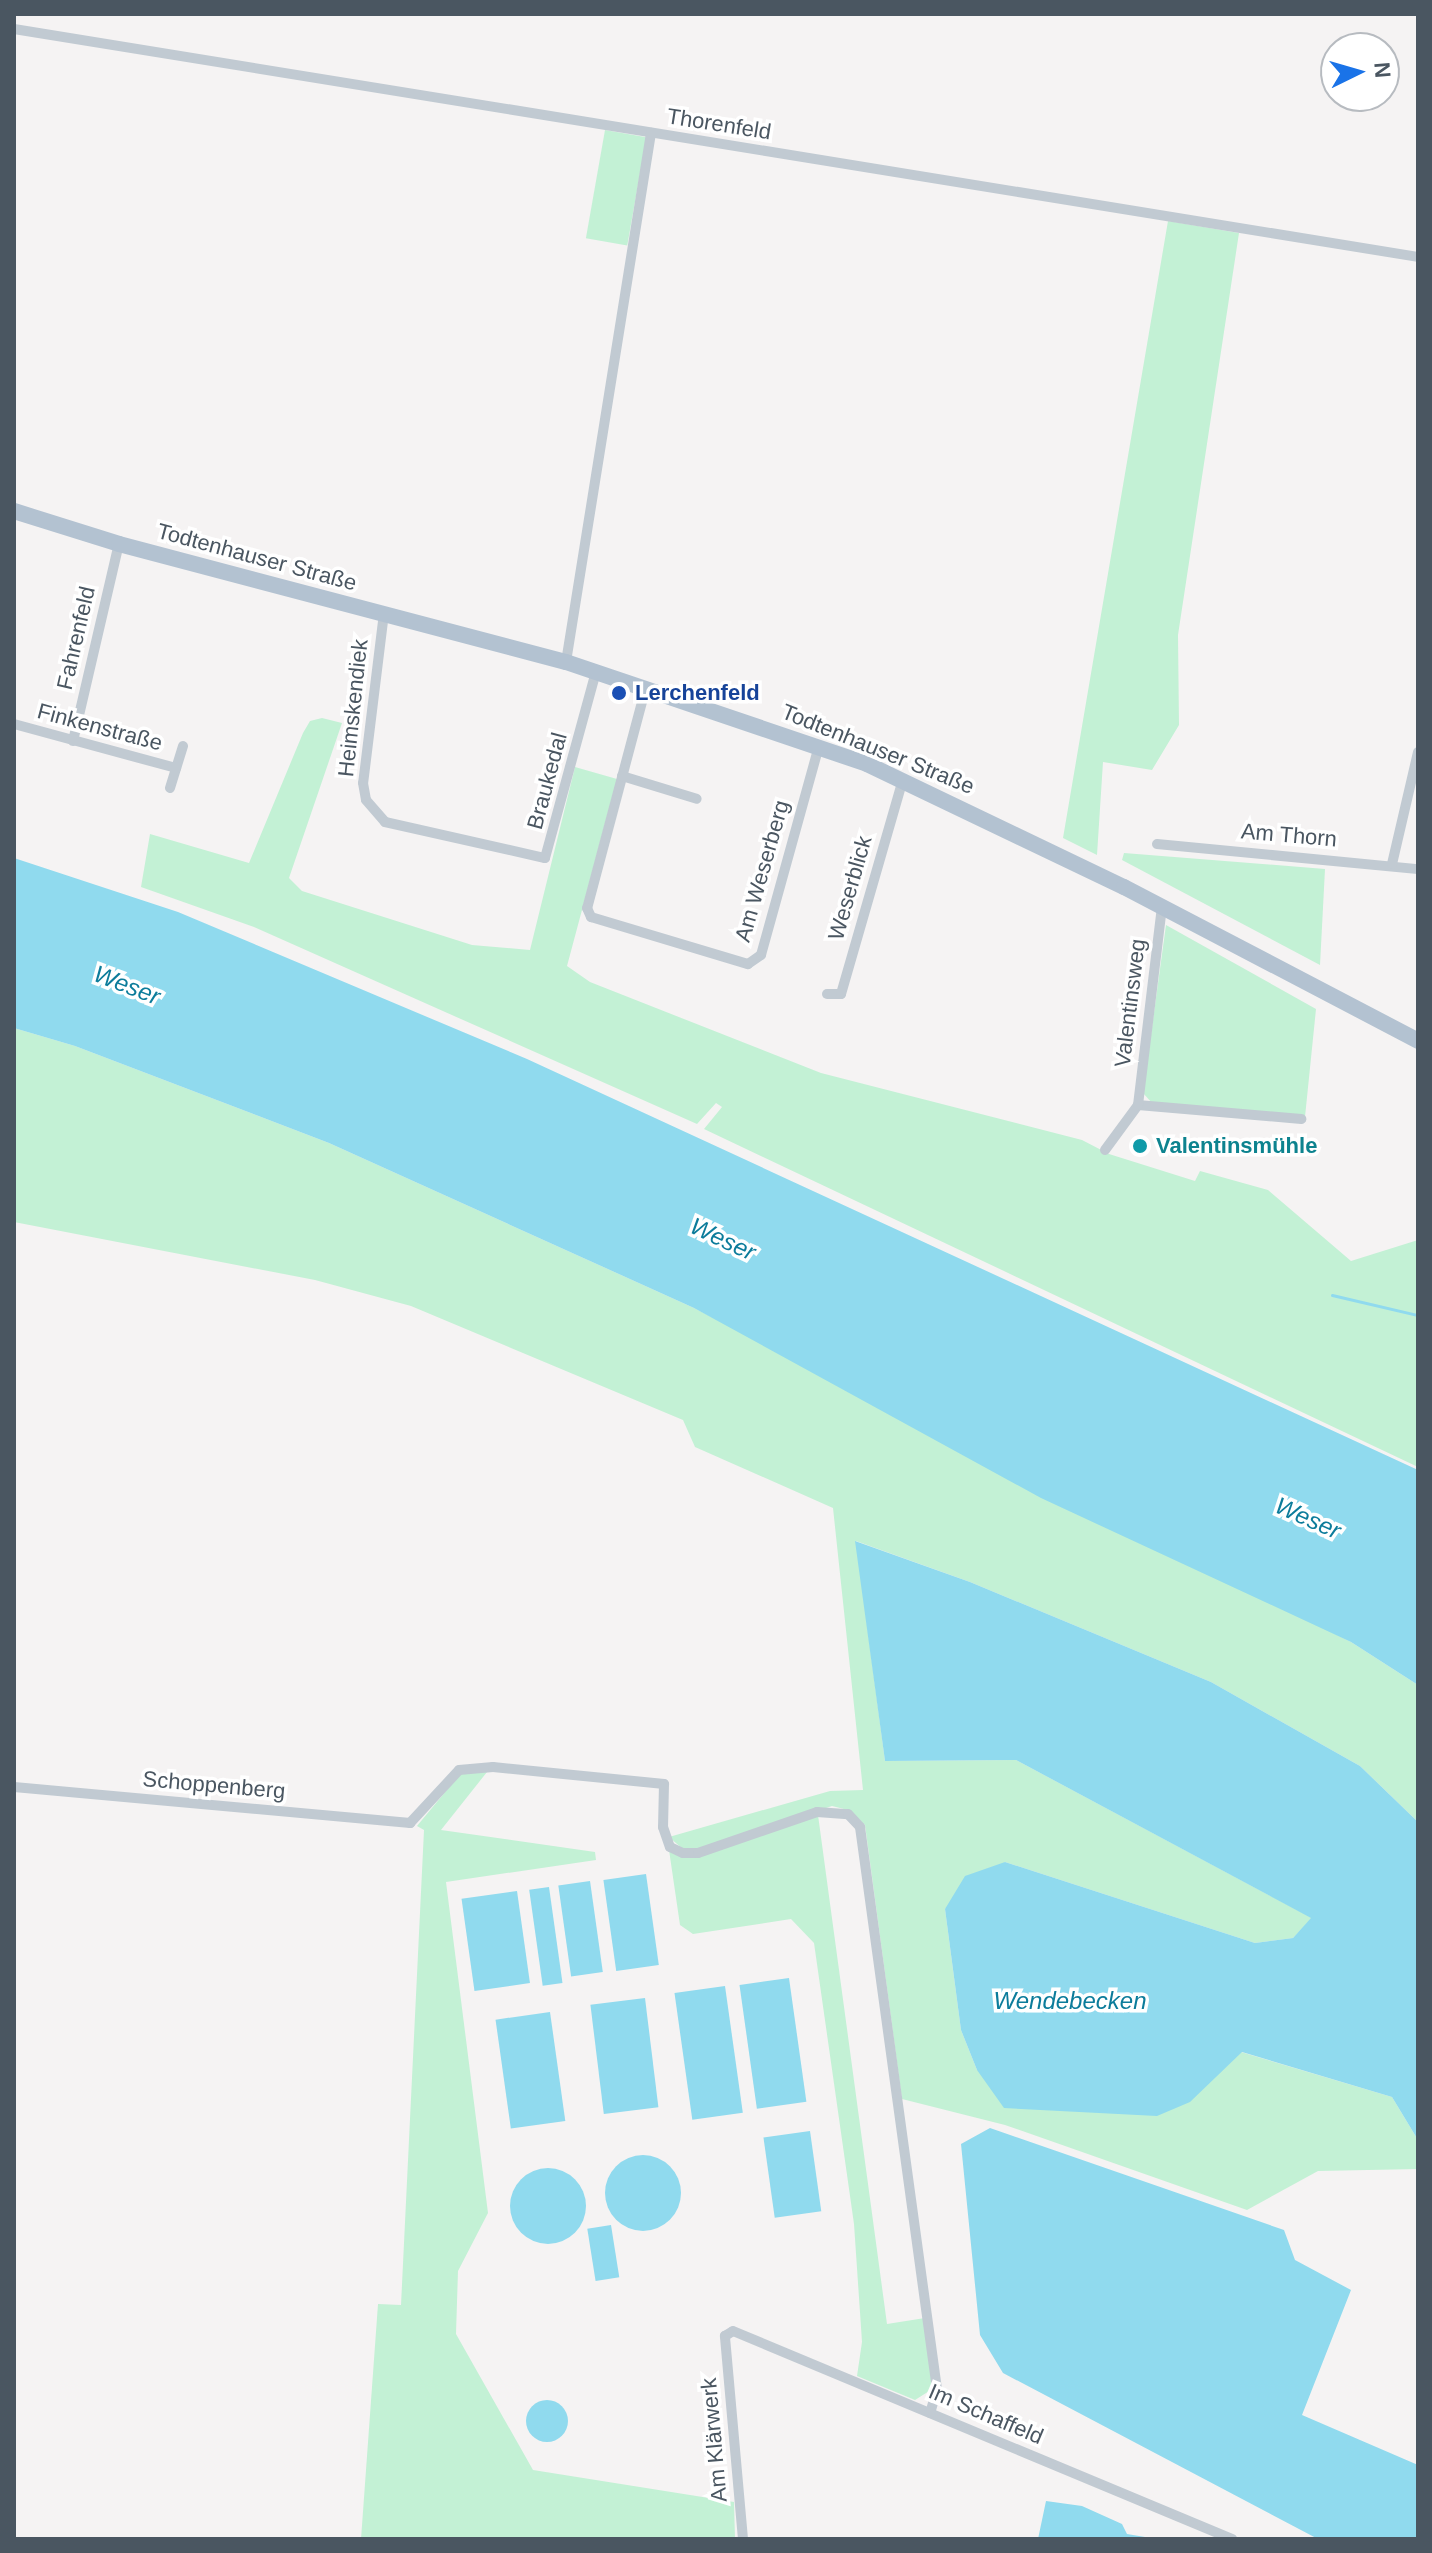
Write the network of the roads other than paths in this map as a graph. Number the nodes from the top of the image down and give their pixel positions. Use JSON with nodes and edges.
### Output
{"nodes":[{"id":1,"x":14,"y":29,"type":"edge"},
{"id":2,"x":651,"y":133,"type":"junction"},
{"id":3,"x":1418,"y":257,"type":"edge"},
{"id":4,"x":14,"y":511,"type":"edge"},
{"id":5,"x":119,"y":544,"type":"junction"},
{"id":6,"x":384,"y":613,"type":"junction"},
{"id":7,"x":566,"y":662,"type":"junction"},
{"id":8,"x":596,"y":672,"type":"junction"},
{"id":9,"x":646,"y":687,"type":"junction"},
{"id":10,"x":14,"y":724,"type":"edge"},
{"id":11,"x":73,"y":741,"type":"junction"},
{"id":12,"x":183,"y":746,"type":"dead end"},
{"id":13,"x":819,"y":746,"type":"junction"},
{"id":14,"x":1418,"y":752,"type":"edge"},
{"id":15,"x":176,"y":768,"type":"junction"},
{"id":16,"x":622,"y":776,"type":"junction"},
{"id":17,"x":903,"y":779,"type":"junction"},
{"id":18,"x":170,"y":788,"type":"dead end"},
{"id":19,"x":697,"y":799,"type":"dead end"},
{"id":20,"x":457,"y":839,"type":"joint"},
{"id":21,"x":1157,"y":844,"type":"dead end"},
{"id":22,"x":1392,"y":864,"type":"junction"},
{"id":23,"x":1418,"y":869,"type":"edge"},
{"id":24,"x":1162,"y":906,"type":"junction"},
{"id":25,"x":827,"y":994,"type":"dead end"},
{"id":26,"x":1415,"y":1040,"type":"edge"},
{"id":27,"x":1138,"y":1105,"type":"junction"},
{"id":28,"x":1301,"y":1119,"type":"dead end"},
{"id":29,"x":1105,"y":1150,"type":"dead end"},
{"id":30,"x":14,"y":1787,"type":"edge"},
{"id":31,"x":725,"y":2336,"type":"joint"},
{"id":32,"x":930,"y":2413,"type":"junction"},
{"id":33,"x":743,"y":2539,"type":"edge"},
{"id":34,"x":1232,"y":2539,"type":"edge"}],
"edges":[{"from":1,"to":2,"type":"street","name":"Thorenfeld"},
{"from":2,"to":3,"type":"street","name":"Thorenfeld"},
{"from":2,"to":7,"type":"street"},
{"from":4,"to":5,"type":"main road","name":"Todtenhauser Straße"},
{"from":5,"to":6,"type":"main road","name":"Todtenhauser Straße"},
{"from":5,"to":11,"type":"street","name":"Fahrenfeld"},
{"from":6,"to":7,"type":"main road","name":"Todtenhauser Straße"},
{"from":6,"to":20,"type":"street","name":"Heimskendiek"},
{"from":7,"to":8,"type":"main road","name":"Todtenhauser Straße"},
{"from":8,"to":9,"type":"main road","name":"Todtenhauser Straße"},
{"from":8,"to":20,"type":"street","name":"Braukedal"},
{"from":9,"to":13,"type":"main road","name":"Todtenhauser Straße"},
{"from":9,"to":16,"type":"street"},
{"from":10,"to":11,"type":"street","name":"Finkenstraße"},
{"from":11,"to":15,"type":"street","name":"Finkenstraße"},
{"from":12,"to":15,"type":"street","name":"Finkenstraße"},
{"from":13,"to":16,"type":"street","name":"Am Weserberg"},
{"from":13,"to":17,"type":"main road","name":"Todtenhauser Straße"},
{"from":14,"to":22,"type":"street"},
{"from":15,"to":18,"type":"street","name":"Finkenstraße"},
{"from":16,"to":19,"type":"street"},
{"from":17,"to":24,"type":"main road","name":"Todtenhauser Straße"},
{"from":17,"to":25,"type":"street","name":"Weserblick"},
{"from":21,"to":22,"type":"street","name":"Am Thorn"},
{"from":22,"to":23,"type":"street","name":"Am Thorn"},
{"from":24,"to":26,"type":"main road","name":"Todtenhauser Straße"},
{"from":24,"to":27,"type":"street","name":"Valentinsweg"},
{"from":27,"to":28,"type":"street"},
{"from":27,"to":29,"type":"street","name":"Valentinsweg"},
{"from":30,"to":32,"type":"street","name":"Schoppenberg"},
{"from":31,"to":32,"type":"street","name":"Im Schaffeld"},
{"from":31,"to":33,"type":"street","name":"Am Klärwerk"},
{"from":32,"to":34,"type":"street","name":"Im Schaffeld"}]}
